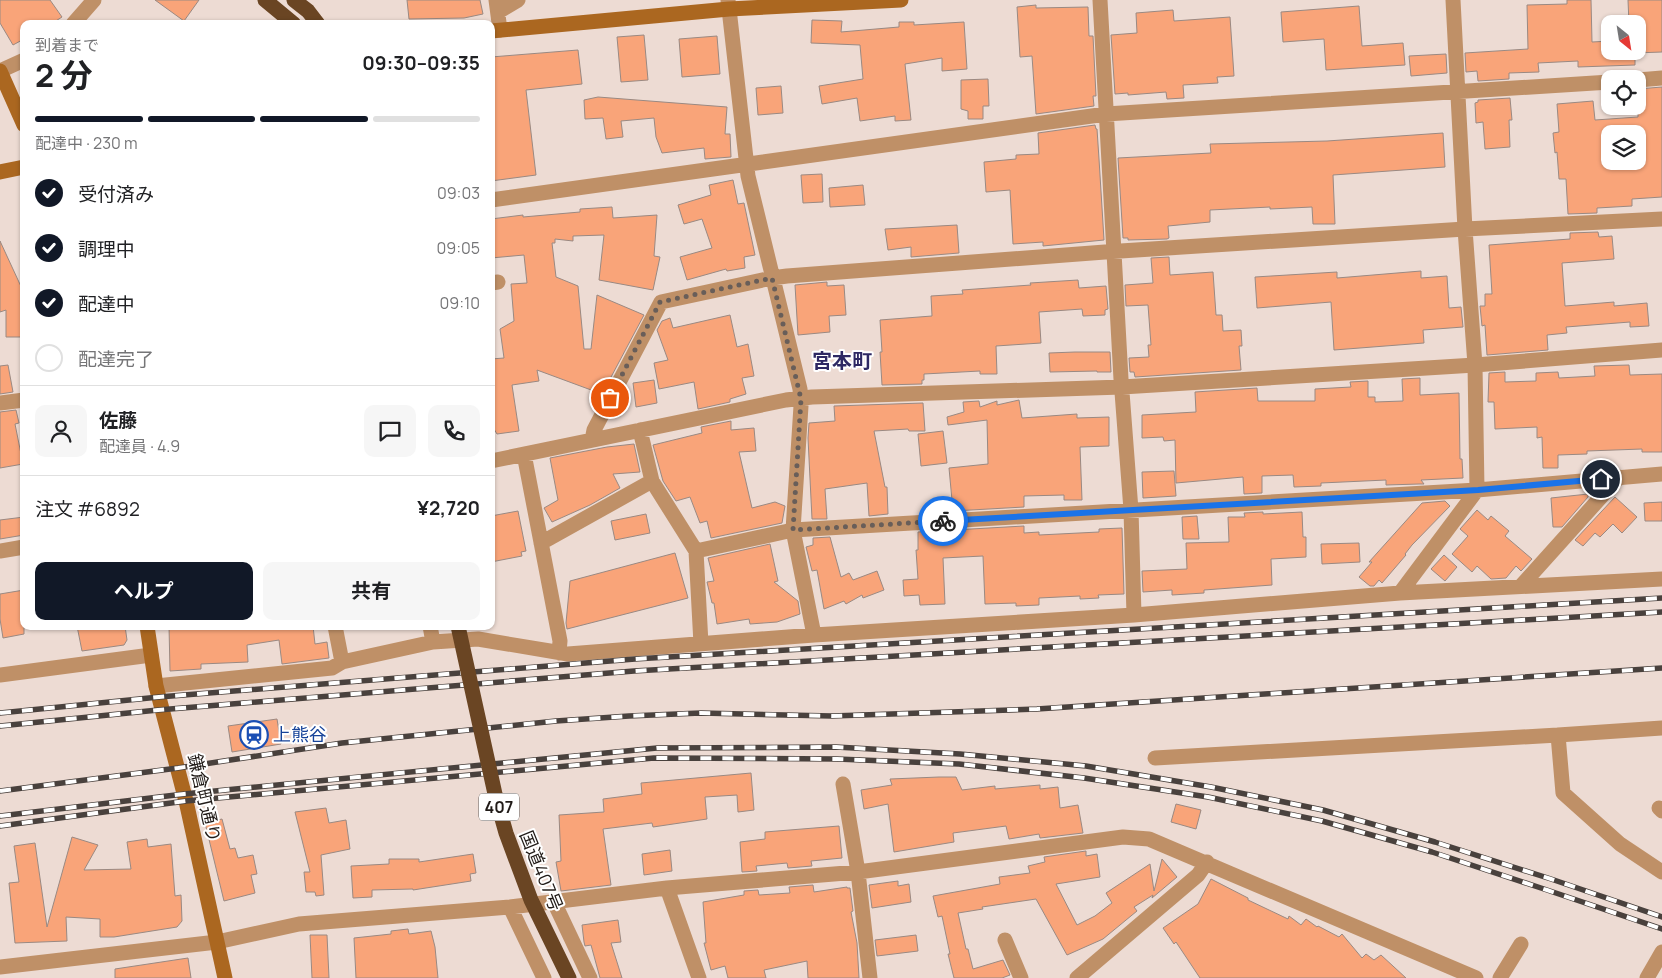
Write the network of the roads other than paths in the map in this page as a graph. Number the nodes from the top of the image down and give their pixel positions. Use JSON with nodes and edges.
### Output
{"nodes":[{"id":1,"x":94,"y":0,"type":"edge"},
{"id":2,"x":265,"y":0,"type":"edge"},
{"id":3,"x":294,"y":0,"type":"edge"},
{"id":4,"x":518,"y":0,"type":"edge"},
{"id":5,"x":901,"y":0,"type":"edge"},
{"id":6,"x":1100,"y":0,"type":"edge"},
{"id":7,"x":1453,"y":0,"type":"edge"},
{"id":8,"x":728,"y":5,"type":"edge"},
{"id":9,"x":497,"y":6,"type":"edge"},
{"id":10,"x":76,"y":20,"type":"edge"},
{"id":11,"x":289,"y":20,"type":"edge"},
{"id":12,"x":315,"y":20,"type":"edge"},
{"id":13,"x":496,"y":31,"type":"edge"},
{"id":14,"x":20,"y":62,"type":"edge"},
{"id":15,"x":0,"y":71,"type":"edge"},
{"id":16,"x":1662,"y":78,"type":"edge"},
{"id":17,"x":1646,"y":79,"type":"edge"},
{"id":18,"x":1601,"y":83,"type":"edge"},
{"id":19,"x":1458,"y":92,"type":"junction"},
{"id":20,"x":1106,"y":114,"type":"junction"},
{"id":21,"x":20,"y":116,"type":"edge"},
{"id":22,"x":747,"y":165,"type":"junction"},
{"id":23,"x":20,"y":168,"type":"edge"},
{"id":24,"x":0,"y":172,"type":"edge"},
{"id":25,"x":495,"y":199,"type":"edge"},
{"id":26,"x":1662,"y":219,"type":"edge"},
{"id":27,"x":1465,"y":229,"type":"junction"},
{"id":28,"x":1114,"y":252,"type":"junction"},
{"id":29,"x":772,"y":278,"type":"junction"},
{"id":30,"x":1662,"y":350,"type":"edge"},
{"id":31,"x":1475,"y":366,"type":"junction"},
{"id":32,"x":1122,"y":387,"type":"junction"},
{"id":33,"x":801,"y":399,"type":"junction"},
{"id":34,"x":20,"y":400,"type":"edge"},
{"id":35,"x":0,"y":403,"type":"edge"},
{"id":36,"x":640,"y":430,"type":"junction"},
{"id":37,"x":592,"y":440,"type":"junction"},
{"id":38,"x":524,"y":454,"type":"junction"},
{"id":39,"x":495,"y":460,"type":"edge"},
{"id":40,"x":1662,"y":474,"type":"edge"},
{"id":41,"x":1619,"y":478,"type":"junction"},
{"id":42,"x":652,"y":481,"type":"junction"},
{"id":43,"x":1478,"y":490,"type":"junction"},
{"id":44,"x":1131,"y":510,"type":"junction"},
{"id":45,"x":793,"y":530,"type":"junction"},
{"id":46,"x":541,"y":542,"type":"junction"},
{"id":47,"x":20,"y":548,"type":"edge"},
{"id":48,"x":0,"y":551,"type":"edge"},
{"id":49,"x":696,"y":551,"type":"junction"},
{"id":50,"x":1662,"y":579,"type":"edge"},
{"id":51,"x":1521,"y":586,"type":"junction"},
{"id":52,"x":1400,"y":593,"type":"junction"},
{"id":53,"x":1134,"y":615,"type":"junction"},
{"id":54,"x":148,"y":630,"type":"edge"},
{"id":55,"x":336,"y":630,"type":"edge"},
{"id":56,"x":431,"y":630,"type":"edge"},
{"id":57,"x":459,"y":630,"type":"edge"},
{"id":58,"x":477,"y":633,"type":"edge"},
{"id":59,"x":814,"y":635,"type":"junction"},
{"id":60,"x":433,"y":642,"type":"junction"},
{"id":61,"x":701,"y":644,"type":"junction"},
{"id":62,"x":559,"y":653,"type":"junction"},
{"id":63,"x":151,"y":654,"type":"junction"},
{"id":64,"x":342,"y":662,"type":"junction"},
{"id":65,"x":0,"y":675,"type":"edge"},
{"id":66,"x":156,"y":686,"type":"junction"},
{"id":67,"x":1662,"y":728,"type":"edge"},
{"id":68,"x":1558,"y":735,"type":"junction"},
{"id":69,"x":1155,"y":758,"type":"dead end"},
{"id":70,"x":843,"y":784,"type":"dead end"},
{"id":71,"x":1207,"y":862,"type":"junction"},
{"id":72,"x":858,"y":872,"type":"junction"},
{"id":73,"x":1662,"y":872,"type":"edge"},
{"id":74,"x":667,"y":888,"type":"junction"},
{"id":75,"x":554,"y":902,"type":"junction"},
{"id":76,"x":510,"y":907,"type":"junction"},
{"id":77,"x":1005,"y":940,"type":"dead end"},
{"id":78,"x":217,"y":942,"type":"junction"},
{"id":79,"x":1521,"y":944,"type":"dead end"},
{"id":80,"x":1662,"y":952,"type":"edge"},
{"id":81,"x":0,"y":967,"type":"edge"},
{"id":82,"x":225,"y":978,"type":"edge"},
{"id":83,"x":544,"y":978,"type":"edge"},
{"id":84,"x":569,"y":978,"type":"edge"},
{"id":85,"x":590,"y":978,"type":"edge"},
{"id":86,"x":699,"y":978,"type":"edge"},
{"id":87,"x":870,"y":978,"type":"edge"},
{"id":88,"x":1020,"y":978,"type":"edge"},
{"id":89,"x":1077,"y":978,"type":"edge"},
{"id":90,"x":1476,"y":978,"type":"edge"},
{"id":91,"x":1500,"y":978,"type":"edge"},
{"id":92,"x":1647,"y":978,"type":"edge"}],
"edges":[{"from":1,"to":10,"type":"street"},
{"from":2,"to":11,"type":"highway"},
{"from":3,"to":12,"type":"highway"},
{"from":4,"to":9,"type":"street"},
{"from":5,"to":8,"type":"street"},
{"from":6,"to":20,"type":"street"},
{"from":7,"to":19,"type":"street"},
{"from":8,"to":13,"type":"street"},
{"from":8,"to":22,"type":"street"},
{"from":9,"to":13,"type":"street"},
{"from":14,"to":15,"type":"street"},
{"from":15,"to":21,"type":"street"},
{"from":16,"to":17,"type":"street"},
{"from":18,"to":19,"type":"street"},
{"from":19,"to":20,"type":"street"},
{"from":19,"to":27,"type":"street"},
{"from":20,"to":22,"type":"street"},
{"from":20,"to":28,"type":"street"},
{"from":22,"to":25,"type":"street"},
{"from":22,"to":29,"type":"street"},
{"from":23,"to":24,"type":"street"},
{"from":26,"to":27,"type":"street"},
{"from":27,"to":28,"type":"street"},
{"from":27,"to":31,"type":"street"},
{"from":28,"to":29,"type":"street"},
{"from":28,"to":32,"type":"street"},
{"from":29,"to":33,"type":"street"},
{"from":29,"to":37,"type":"street"},
{"from":30,"to":31,"type":"street"},
{"from":31,"to":32,"type":"street"},
{"from":31,"to":43,"type":"street"},
{"from":32,"to":33,"type":"street"},
{"from":32,"to":44,"type":"street"},
{"from":33,"to":36,"type":"street"},
{"from":33,"to":45,"type":"street"},
{"from":34,"to":35,"type":"street"},
{"from":36,"to":37,"type":"street"},
{"from":36,"to":42,"type":"street"},
{"from":37,"to":38,"type":"street"},
{"from":38,"to":39,"type":"street"},
{"from":38,"to":46,"type":"street"},
{"from":40,"to":41,"type":"street"},
{"from":41,"to":43,"type":"street"},
{"from":41,"to":51,"type":"street"},
{"from":42,"to":46,"type":"street"},
{"from":42,"to":49,"type":"street"},
{"from":43,"to":44,"type":"street"},
{"from":43,"to":52,"type":"street"},
{"from":44,"to":45,"type":"street"},
{"from":44,"to":53,"type":"street"},
{"from":45,"to":49,"type":"street"},
{"from":45,"to":59,"type":"street"},
{"from":46,"to":62,"type":"street"},
{"from":47,"to":48,"type":"street"},
{"from":49,"to":61,"type":"street"},
{"from":50,"to":51,"type":"street"},
{"from":51,"to":52,"type":"street"},
{"from":52,"to":53,"type":"street"},
{"from":53,"to":59,"type":"street"},
{"from":54,"to":63,"type":"street","name":"鎌倉町通り"},
{"from":55,"to":64,"type":"street"},
{"from":56,"to":60,"type":"street"},
{"from":57,"to":84,"type":"highway","name":"国道407号","number":"407","bridge":true},
{"from":58,"to":60,"type":"street"},
{"from":58,"to":62,"type":"street"},
{"from":59,"to":61,"type":"street"},
{"from":60,"to":64,"type":"street"},
{"from":61,"to":62,"type":"street"},
{"from":63,"to":65,"type":"street"},
{"from":63,"to":66,"type":"street","name":"鎌倉町通り"},
{"from":64,"to":66,"type":"street"},
{"from":66,"to":78,"type":"street","name":"鎌倉町通り"},
{"from":67,"to":68,"type":"street"},
{"from":68,"to":69,"type":"street"},
{"from":68,"to":73,"type":"street"},
{"from":70,"to":72,"type":"street"},
{"from":71,"to":72,"type":"street"},
{"from":71,"to":89,"type":"street"},
{"from":71,"to":90,"type":"street"},
{"from":72,"to":74,"type":"street"},
{"from":72,"to":87,"type":"street"},
{"from":74,"to":75,"type":"street"},
{"from":74,"to":86,"type":"street"},
{"from":75,"to":76,"type":"street"},
{"from":75,"to":85,"type":"street"},
{"from":76,"to":78,"type":"street"},
{"from":76,"to":83,"type":"street"},
{"from":77,"to":88,"type":"street"},
{"from":78,"to":81,"type":"street"},
{"from":78,"to":82,"type":"street","name":"鎌倉町通り"},
{"from":79,"to":91,"type":"street"},
{"from":80,"to":92,"type":"street"}]}
